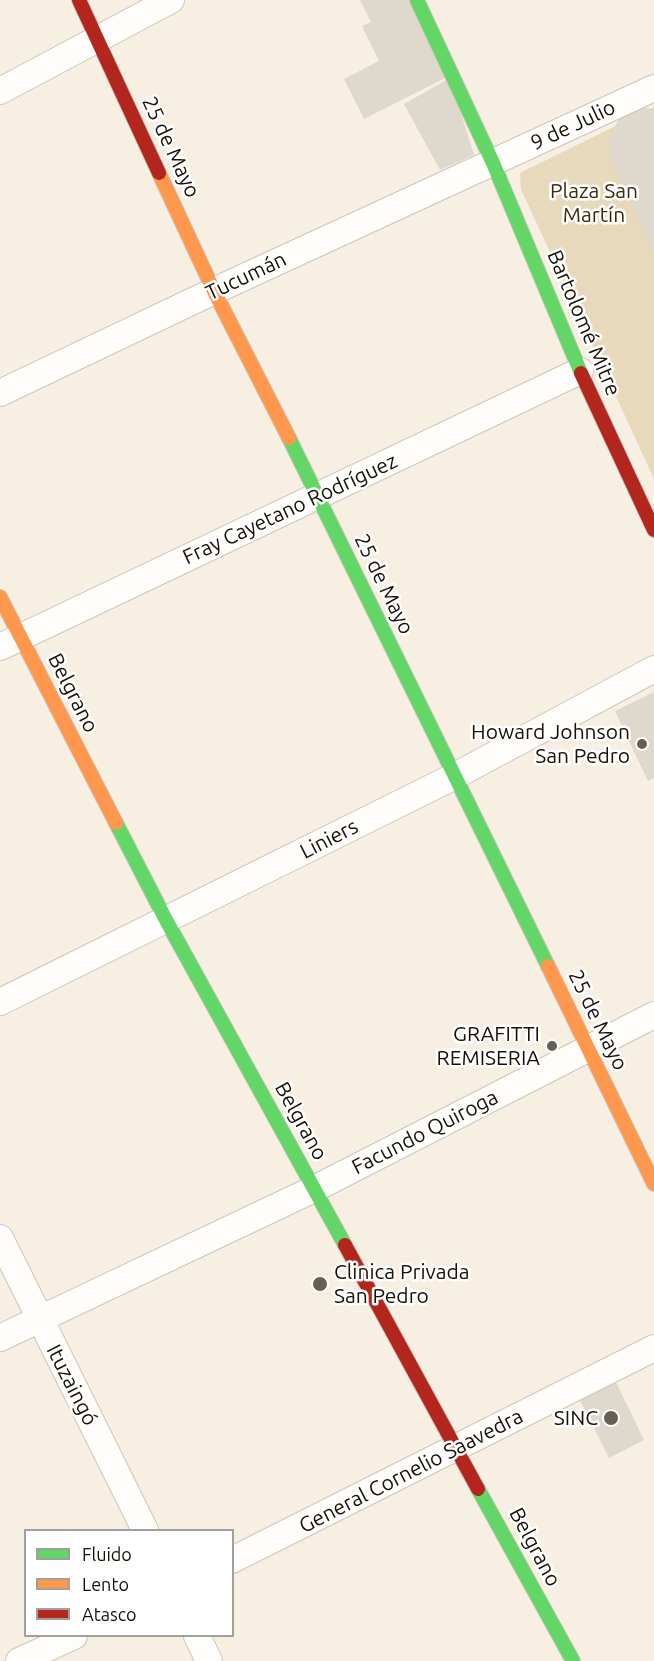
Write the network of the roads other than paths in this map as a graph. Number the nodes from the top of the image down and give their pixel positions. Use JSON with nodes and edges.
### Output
{"nodes":[{"id":1,"x":79,"y":0,"type":"edge"},
{"id":2,"x":171,"y":0,"type":"edge"},
{"id":3,"x":417,"y":0,"type":"edge"},
{"id":4,"x":98,"y":37,"type":"junction"},
{"id":5,"x":654,"y":88,"type":"edge"},
{"id":6,"x":0,"y":91,"type":"edge"},
{"id":7,"x":492,"y":163,"type":"junction"},
{"id":8,"x":214,"y":291,"type":"junction"},
{"id":9,"x":580,"y":371,"type":"junction"},
{"id":10,"x":0,"y":393,"type":"edge"},
{"id":11,"x":318,"y":496,"type":"junction"},
{"id":12,"x":654,"y":530,"type":"edge"},
{"id":13,"x":0,"y":597,"type":"edge"},
{"id":14,"x":10,"y":642,"type":"edge"},
{"id":15,"x":654,"y":669,"type":"edge"},
{"id":16,"x":453,"y":777,"type":"junction"},
{"id":17,"x":166,"y":920,"type":"junction"},
{"id":18,"x":0,"y":1002,"type":"edge"},
{"id":19,"x":654,"y":1015,"type":"edge"},
{"id":20,"x":589,"y":1048,"type":"junction"},
{"id":21,"x":654,"y":1184,"type":"edge"},
{"id":22,"x":314,"y":1189,"type":"junction"},
{"id":23,"x":0,"y":1238,"type":"edge"},
{"id":24,"x":39,"y":1319,"type":"junction"},
{"id":25,"x":0,"y":1338,"type":"edge"},
{"id":26,"x":654,"y":1348,"type":"edge"},
{"id":27,"x":458,"y":1448,"type":"junction"},
{"id":28,"x":144,"y":1529,"type":"edge"},
{"id":29,"x":234,"y":1559,"type":"edge"},
{"id":30,"x":70,"y":1637,"type":"edge"},
{"id":31,"x":197,"y":1637,"type":"edge"},
{"id":32,"x":19,"y":1661,"type":"edge"},
{"id":33,"x":209,"y":1661,"type":"edge"},
{"id":34,"x":573,"y":1661,"type":"edge"}],
"edges":[{"from":1,"to":4,"type":"street","name":"25 de Mayo"},
{"from":2,"to":4,"type":"street"},
{"from":3,"to":7,"type":"street","name":"Bartolomé Mitre"},
{"from":4,"to":6,"type":"street"},
{"from":4,"to":8,"type":"street","name":"25 de Mayo"},
{"from":5,"to":7,"type":"street","name":"9 de Julio"},
{"from":7,"to":8,"type":"street","name":"Tucumán"},
{"from":7,"to":9,"type":"street","name":"Bartolomé Mitre"},
{"from":8,"to":10,"type":"street","name":"Tucumán"},
{"from":8,"to":11,"type":"street","name":"25 de Mayo"},
{"from":9,"to":11,"type":"street","name":"Fray Cayetano Rodríguez"},
{"from":9,"to":12,"type":"street","name":"Bartolomé Mitre"},
{"from":11,"to":14,"type":"street","name":"Fray Cayetano Rodríguez"},
{"from":11,"to":16,"type":"street","name":"25 de Mayo"},
{"from":13,"to":14,"type":"street","name":"Belgrano"},
{"from":14,"to":17,"type":"street","name":"Belgrano"},
{"from":15,"to":16,"type":"street","name":"Liniers"},
{"from":16,"to":17,"type":"street","name":"Liniers"},
{"from":16,"to":20,"type":"street","name":"25 de Mayo"},
{"from":17,"to":18,"type":"street","name":"Liniers"},
{"from":17,"to":22,"type":"street","name":"Belgrano"},
{"from":19,"to":20,"type":"street","name":"Facundo Quiroga"},
{"from":20,"to":21,"type":"street","name":"25 de Mayo"},
{"from":20,"to":22,"type":"street","name":"Facundo Quiroga"},
{"from":22,"to":24,"type":"street","name":"Facundo Quiroga"},
{"from":22,"to":27,"type":"street","name":"Belgrano"},
{"from":23,"to":24,"type":"street","name":"Ituzaingó"},
{"from":24,"to":25,"type":"street","name":"Facundo Quiroga"},
{"from":24,"to":28,"type":"street","name":"Ituzaingó"},
{"from":26,"to":27,"type":"street","name":"General Cornelio Saavedra"},
{"from":27,"to":29,"type":"street","name":"General Cornelio Saavedra"},
{"from":27,"to":34,"type":"street","name":"Belgrano"},
{"from":30,"to":32,"type":"street"},
{"from":31,"to":33,"type":"street"}]}
